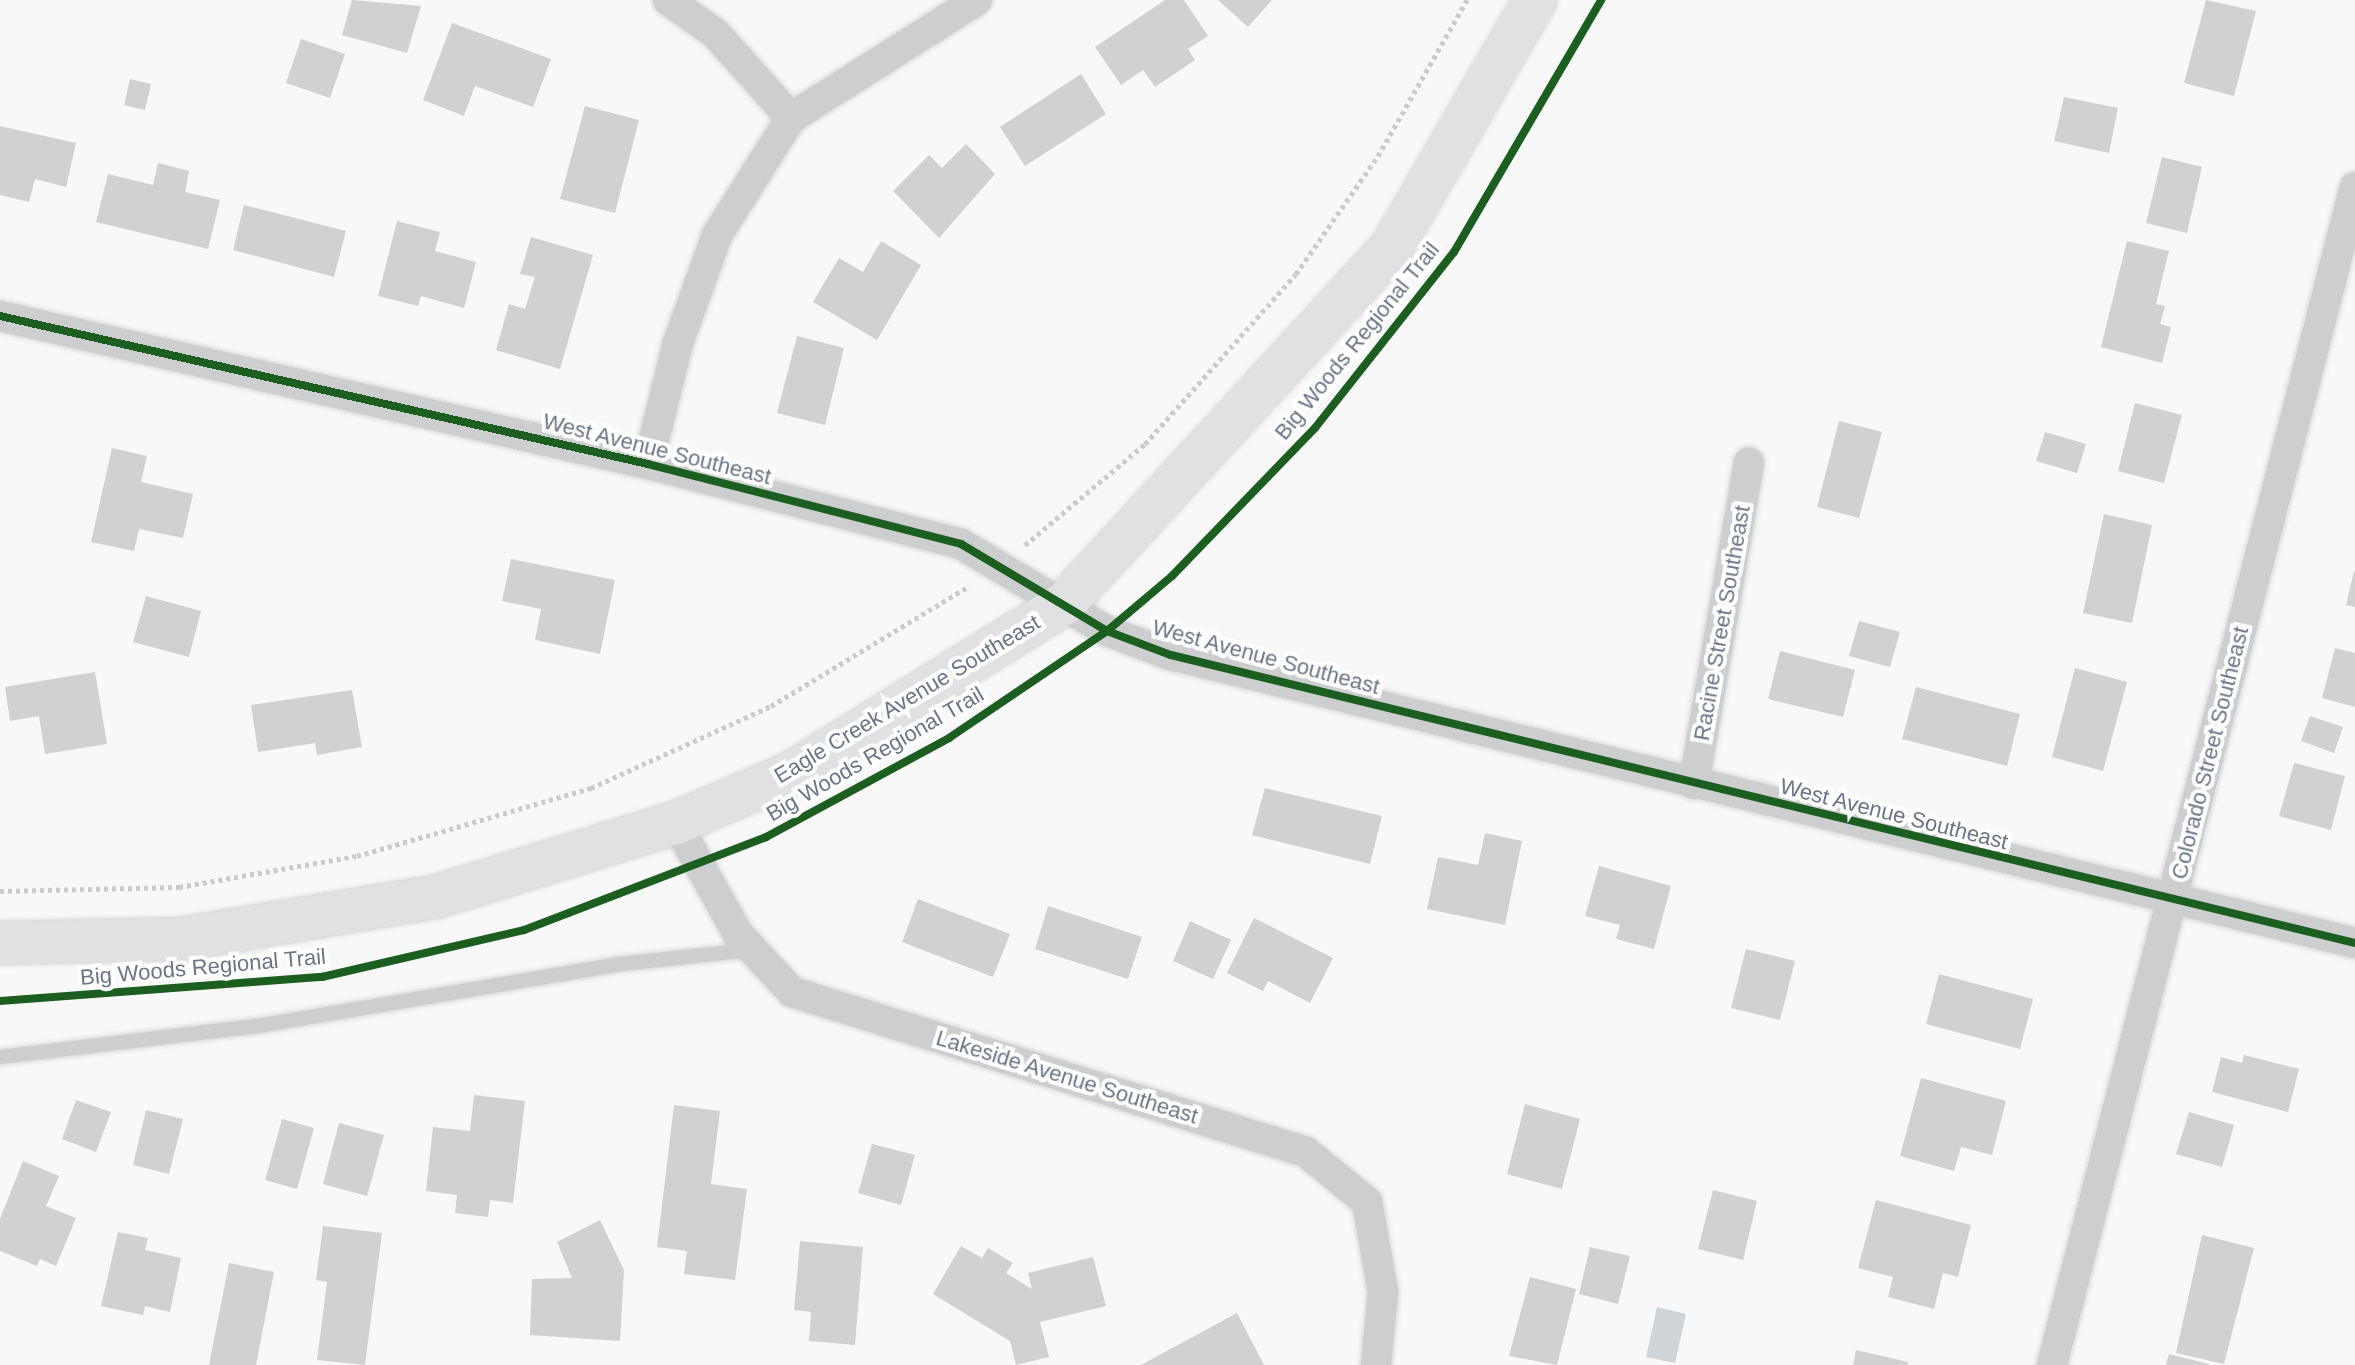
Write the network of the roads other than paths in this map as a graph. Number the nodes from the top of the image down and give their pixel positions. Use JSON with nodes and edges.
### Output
{"nodes":[{"id":1,"x":668,"y":0,"type":"edge"},
{"id":2,"x":977,"y":0,"type":"edge"},
{"id":3,"x":1535,"y":0,"type":"edge"},
{"id":4,"x":791,"y":118,"type":"junction"},
{"id":5,"x":2355,"y":187,"type":"edge"},
{"id":6,"x":1,"y":319,"type":"edge"},
{"id":7,"x":1749,"y":463,"type":"dead end"},
{"id":8,"x":648,"y":464,"type":"junction"},
{"id":9,"x":1065,"y":603,"type":"junction"},
{"id":10,"x":1694,"y":784,"type":"junction"},
{"id":11,"x":676,"y":823,"type":"junction"},
{"id":12,"x":2172,"y":901,"type":"junction"},
{"id":13,"x":0,"y":943,"type":"edge"},
{"id":14,"x":2355,"y":943,"type":"edge"},
{"id":15,"x":752,"y":950,"type":"junction"},
{"id":16,"x":0,"y":1057,"type":"edge"},
{"id":17,"x":1376,"y":1365,"type":"edge"},
{"id":18,"x":2052,"y":1365,"type":"edge"}],
"edges":[{"from":1,"to":4,"type":"street"},
{"from":2,"to":4,"type":"street"},
{"from":3,"to":9,"type":"main road","name":"Eagle Creek Avenue Southeast"},
{"from":4,"to":8,"type":"street"},
{"from":5,"to":12,"type":"street","name":"Colorado Street Southeast"},
{"from":6,"to":8,"type":"street","name":"West Avenue Southeast"},
{"from":7,"to":10,"type":"street","name":"Racine Street Southeast"},
{"from":8,"to":9,"type":"street","name":"West Avenue Southeast"},
{"from":9,"to":10,"type":"street","name":"West Avenue Southeast"},
{"from":9,"to":11,"type":"main road","name":"Eagle Creek Avenue Southeast"},
{"from":10,"to":12,"type":"street","name":"West Avenue Southeast"},
{"from":11,"to":13,"type":"main road","name":"Eagle Creek Avenue Southeast"},
{"from":11,"to":15,"type":"street","name":"Lakeside Avenue Southeast"},
{"from":12,"to":14,"type":"street","name":"West Avenue Southeast"},
{"from":12,"to":18,"type":"street","name":"Colorado Street Southeast"},
{"from":15,"to":16,"type":"lane"},
{"from":15,"to":17,"type":"street","name":"Lakeside Avenue Southeast"}]}
